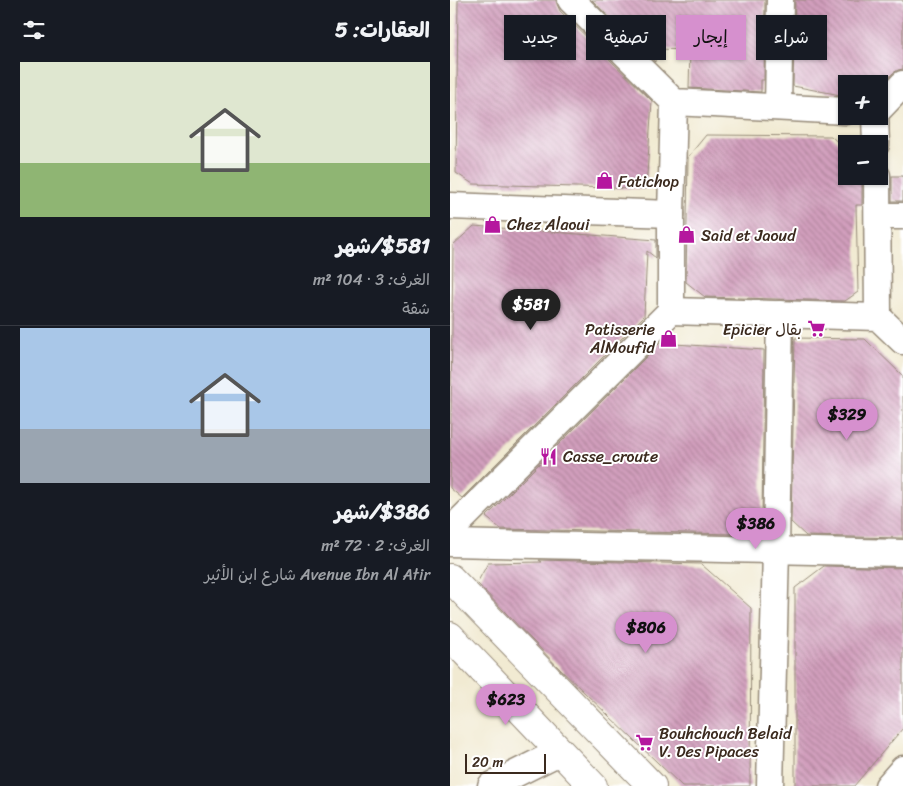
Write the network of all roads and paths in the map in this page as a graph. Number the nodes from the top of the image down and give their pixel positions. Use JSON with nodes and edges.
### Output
{"nodes":[{"id":1,"x":570,"y":0,"type":"edge"},
{"id":2,"x":780,"y":0,"type":"edge"},
{"id":3,"x":903,"y":84,"type":"edge"},
{"id":4,"x":888,"y":99,"type":"edge"},
{"id":5,"x":674,"y":102,"type":"junction"},
{"id":6,"x":778,"y":107,"type":"junction"},
{"id":7,"x":838,"y":111,"type":"edge"},
{"id":8,"x":880,"y":185,"type":"edge"},
{"id":9,"x":450,"y":206,"type":"edge"},
{"id":10,"x":670,"y":214,"type":"junction"},
{"id":11,"x":891,"y":216,"type":"edge"},
{"id":12,"x":671,"y":311,"type":"junction"},
{"id":13,"x":780,"y":314,"type":"junction"},
{"id":14,"x":878,"y":318,"type":"junction"},
{"id":15,"x":903,"y":341,"type":"edge"},
{"id":16,"x":450,"y":531,"type":"edge"},
{"id":17,"x":450,"y":543,"type":"edge"},
{"id":18,"x":776,"y":550,"type":"junction"},
{"id":19,"x":903,"y":553,"type":"edge"},
{"id":20,"x":450,"y":578,"type":"edge"},
{"id":21,"x":450,"y":636,"type":"edge"},
{"id":22,"x":559,"y":752,"type":"junction"},
{"id":23,"x":903,"y":769,"type":"edge"},
{"id":24,"x":491,"y":786,"type":"edge"},
{"id":25,"x":593,"y":786,"type":"edge"},
{"id":26,"x":652,"y":786,"type":"edge"},
{"id":27,"x":770,"y":786,"type":"edge"},
{"id":28,"x":888,"y":786,"type":"edge"}],
"edges":[{"from":1,"to":5,"type":"street"},
{"from":2,"to":6,"type":"street"},
{"from":3,"to":4,"type":"street"},
{"from":5,"to":6,"type":"street"},
{"from":5,"to":10,"type":"street"},
{"from":6,"to":7,"type":"street"},
{"from":8,"to":11,"type":"street"},
{"from":9,"to":10,"type":"street"},
{"from":10,"to":12,"type":"street"},
{"from":11,"to":14,"type":"street"},
{"from":12,"to":13,"type":"street"},
{"from":12,"to":16,"type":"street"},
{"from":13,"to":14,"type":"street"},
{"from":13,"to":18,"type":"street"},
{"from":14,"to":15,"type":"street"},
{"from":17,"to":18,"type":"street"},
{"from":18,"to":19,"type":"street"},
{"from":18,"to":27,"type":"street"},
{"from":20,"to":26,"type":"street"},
{"from":21,"to":22,"type":"street"},
{"from":22,"to":24,"type":"street"},
{"from":22,"to":25,"type":"street"},
{"from":23,"to":28,"type":"street"}]}
